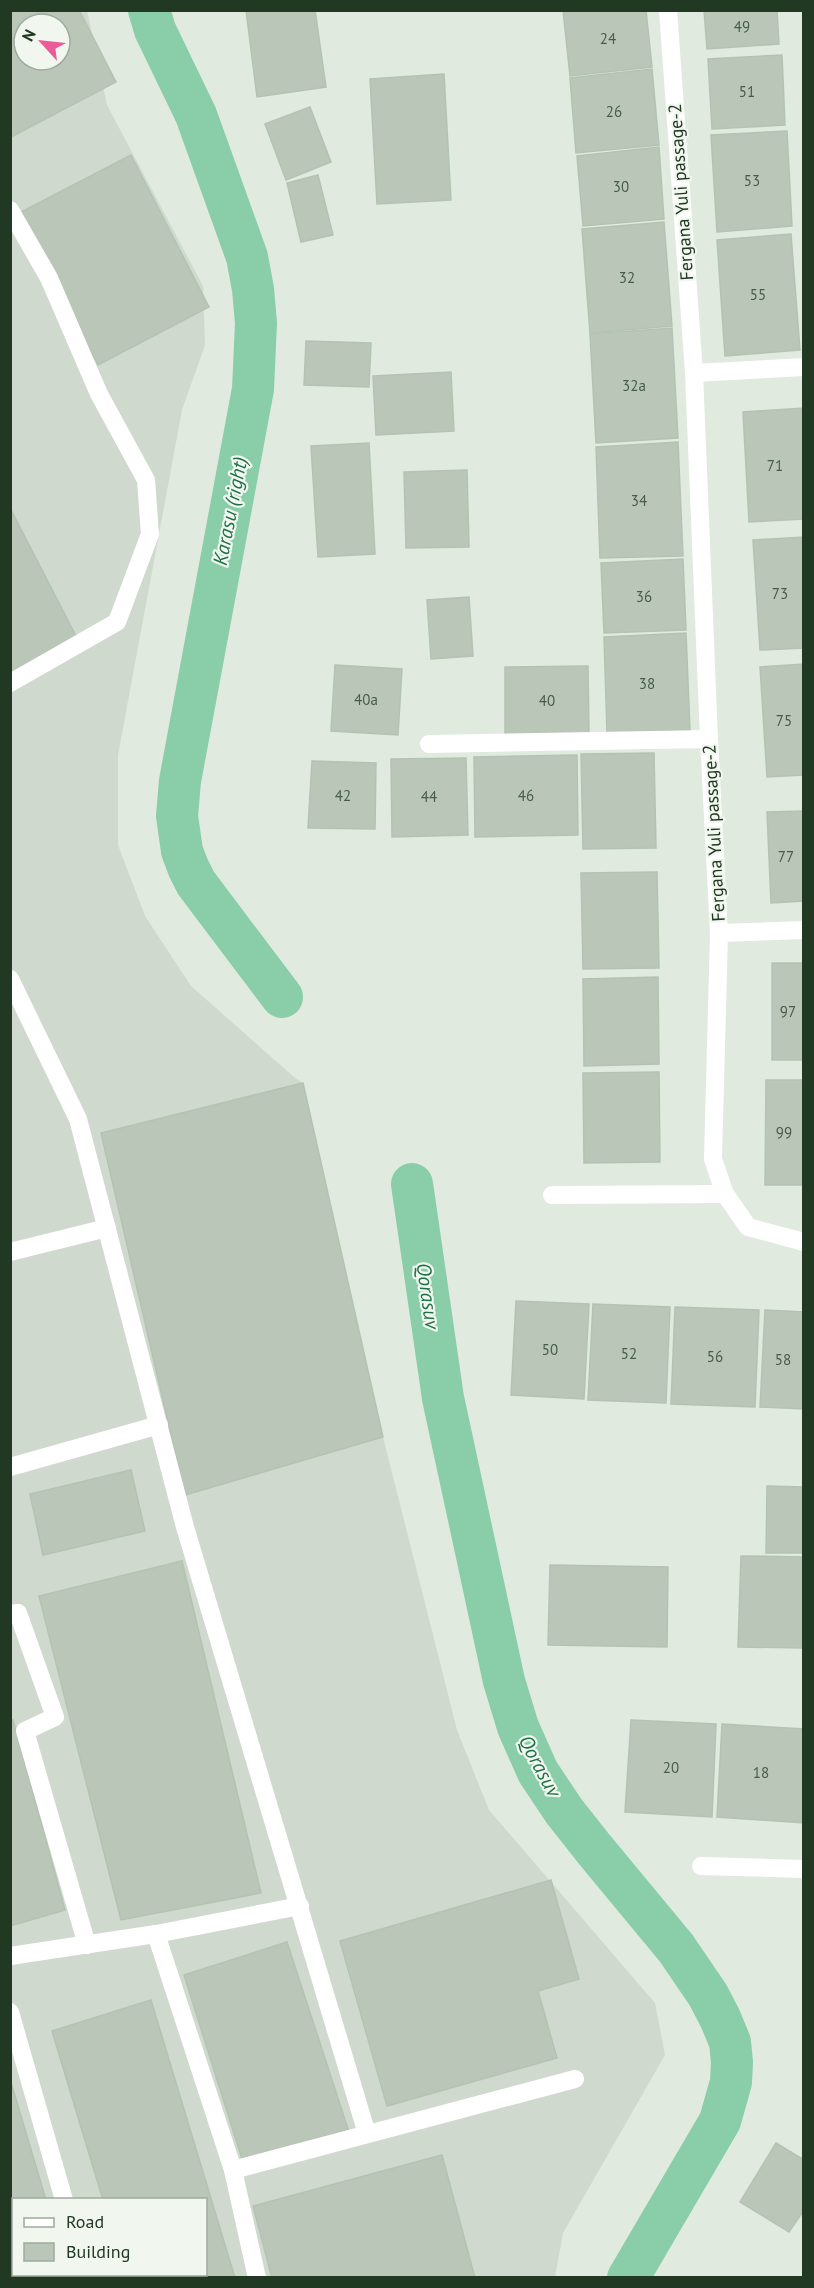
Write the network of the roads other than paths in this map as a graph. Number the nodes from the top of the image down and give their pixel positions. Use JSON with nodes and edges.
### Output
{"nodes":[{"id":1,"x":668,"y":10,"type":"edge"},
{"id":2,"x":10,"y":210,"type":"edge"},
{"id":3,"x":804,"y":367,"type":"edge"},
{"id":4,"x":694,"y":373,"type":"junction"},
{"id":5,"x":10,"y":683,"type":"edge"},
{"id":6,"x":709,"y":739,"type":"junction"},
{"id":7,"x":429,"y":744,"type":"dead end"},
{"id":8,"x":804,"y":930,"type":"edge"},
{"id":9,"x":719,"y":933,"type":"junction"},
{"id":10,"x":10,"y":979,"type":"edge"},
{"id":11,"x":724,"y":1194,"type":"junction"},
{"id":12,"x":552,"y":1195,"type":"dead end"},
{"id":13,"x":107,"y":1228,"type":"junction"},
{"id":14,"x":804,"y":1242,"type":"edge"},
{"id":15,"x":10,"y":1252,"type":"edge"},
{"id":16,"x":159,"y":1425,"type":"junction"},
{"id":17,"x":10,"y":1467,"type":"edge"},
{"id":18,"x":10,"y":1614,"type":"edge"},
{"id":19,"x":701,"y":1866,"type":"dead end"},
{"id":20,"x":804,"y":1869,"type":"edge"},
{"id":21,"x":300,"y":1906,"type":"junction"},
{"id":22,"x":156,"y":1934,"type":"junction"},
{"id":23,"x":87,"y":1945,"type":"junction"},
{"id":24,"x":10,"y":1956,"type":"edge"},
{"id":25,"x":10,"y":2012,"type":"edge"},
{"id":26,"x":575,"y":2079,"type":"dead end"},
{"id":27,"x":367,"y":2134,"type":"junction"},
{"id":28,"x":233,"y":2170,"type":"junction"},
{"id":29,"x":64,"y":2198,"type":"edge"},
{"id":30,"x":257,"y":2277,"type":"edge"}],
"edges":[{"from":1,"to":4,"type":"street","name":"Fergana Yuli passage-2"},
{"from":2,"to":5,"type":"street"},
{"from":3,"to":4,"type":"street"},
{"from":4,"to":6,"type":"street","name":"Fergana Yuli passage-2"},
{"from":6,"to":7,"type":"street"},
{"from":6,"to":9,"type":"street","name":"Fergana Yuli passage-2"},
{"from":8,"to":9,"type":"street"},
{"from":9,"to":11,"type":"street","name":"Fergana Yuli passage-2"},
{"from":10,"to":13,"type":"street"},
{"from":11,"to":12,"type":"street"},
{"from":11,"to":14,"type":"street","name":"Fergana Yuli passage-2"},
{"from":13,"to":15,"type":"street"},
{"from":13,"to":16,"type":"street"},
{"from":16,"to":17,"type":"street"},
{"from":16,"to":21,"type":"street"},
{"from":18,"to":23,"type":"street"},
{"from":19,"to":20,"type":"street"},
{"from":21,"to":22,"type":"street"},
{"from":21,"to":27,"type":"street"},
{"from":22,"to":23,"type":"street"},
{"from":22,"to":28,"type":"street"},
{"from":23,"to":24,"type":"street"},
{"from":25,"to":29,"type":"street"},
{"from":26,"to":27,"type":"street"},
{"from":27,"to":28,"type":"street"},
{"from":28,"to":30,"type":"street"}]}
